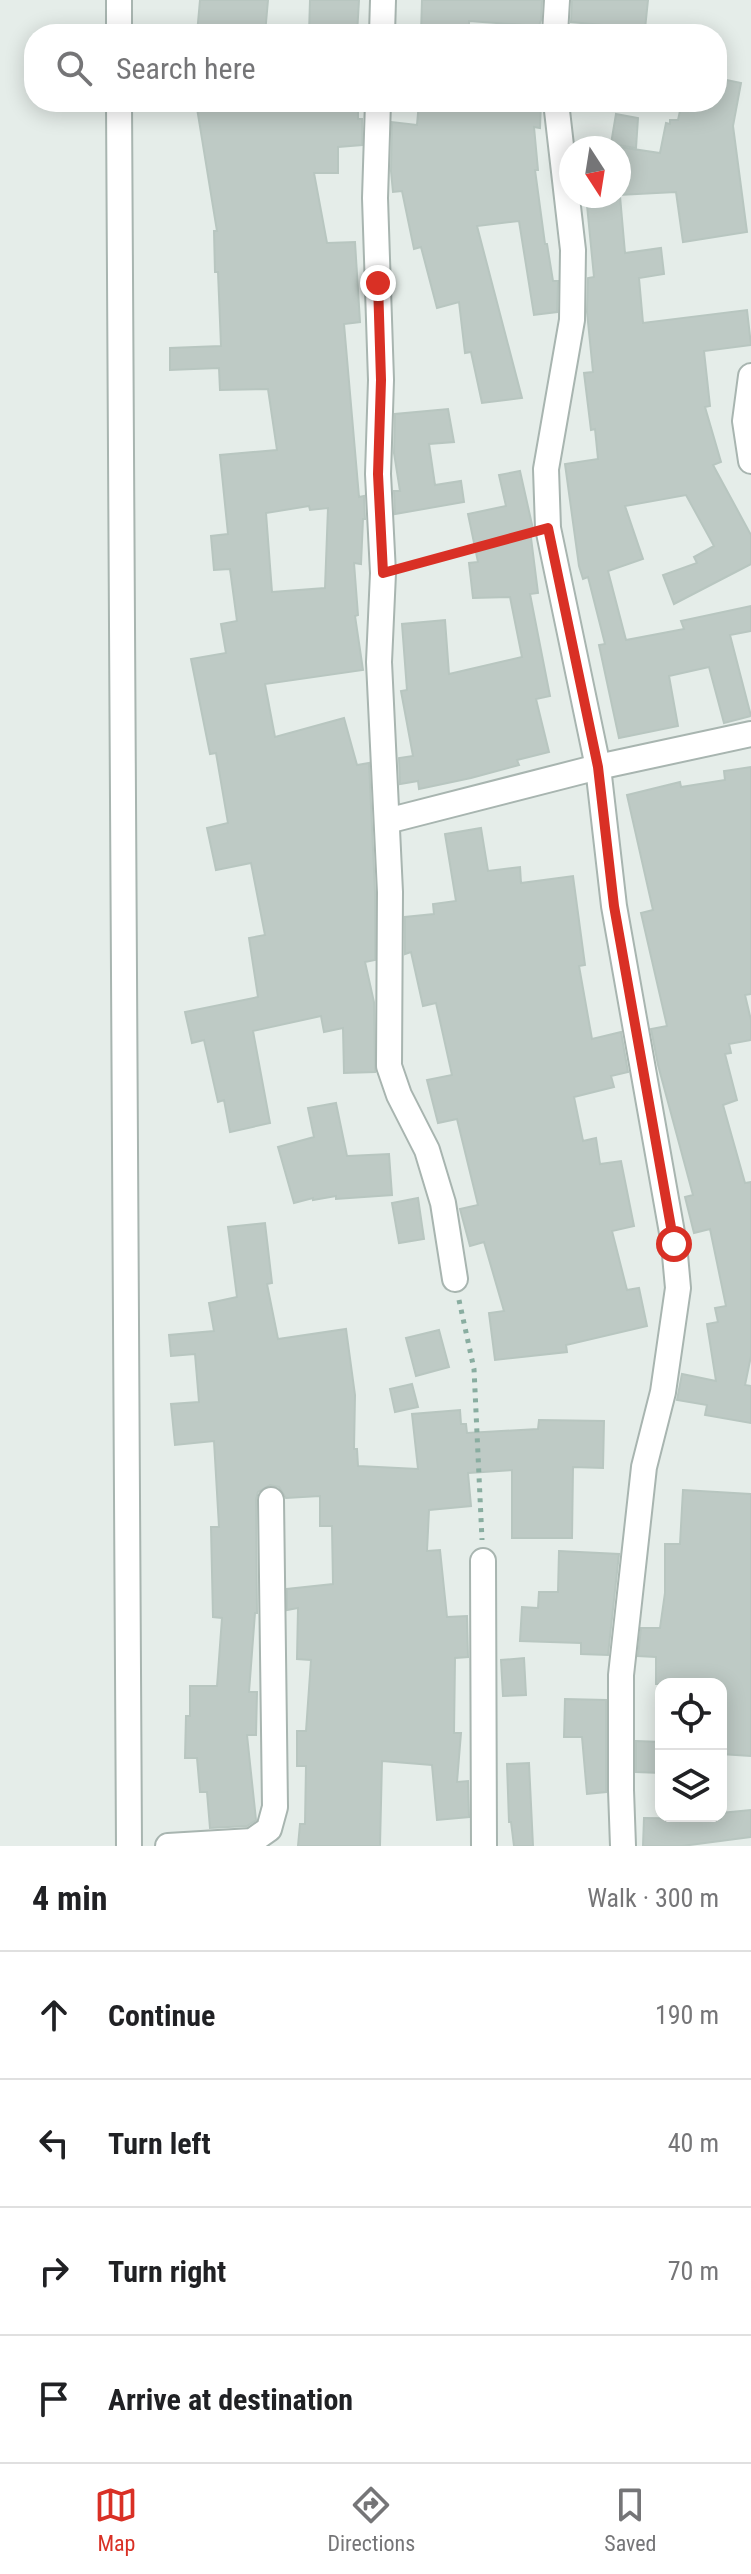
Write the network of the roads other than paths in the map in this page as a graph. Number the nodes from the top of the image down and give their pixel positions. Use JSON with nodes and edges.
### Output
{"nodes":[{"id":1,"x":119,"y":0,"type":"edge"},
{"id":2,"x":383,"y":0,"type":"edge"},
{"id":3,"x":557,"y":0,"type":"edge"},
{"id":4,"x":119,"y":24,"type":"edge"},
{"id":5,"x":382,"y":24,"type":"edge"},
{"id":6,"x":556,"y":24,"type":"edge"},
{"id":7,"x":119,"y":112,"type":"edge"},
{"id":8,"x":378,"y":112,"type":"edge"},
{"id":9,"x":557,"y":112,"type":"edge"},
{"id":10,"x":751,"y":376,"type":"edge"},
{"id":11,"x":751,"y":461,"type":"edge"},
{"id":12,"x":751,"y":734,"type":"edge"},
{"id":13,"x":598,"y":767,"type":"junction"},
{"id":14,"x":387,"y":821,"type":"junction"},
{"id":15,"x":455,"y":1279,"type":"road end"},
{"id":16,"x":271,"y":1500,"type":"dead end"},
{"id":17,"x":483,"y":1561,"type":"road end"},
{"id":18,"x":129,"y":1846,"type":"edge"},
{"id":19,"x":168,"y":1846,"type":"edge"},
{"id":20,"x":484,"y":1846,"type":"edge"},
{"id":21,"x":623,"y":1846,"type":"edge"}],
"edges":[{"from":1,"to":4,"type":"street"},
{"from":2,"to":5,"type":"street"},
{"from":3,"to":6,"type":"street"},
{"from":7,"to":18,"type":"street"},
{"from":8,"to":14,"type":"street"},
{"from":9,"to":13,"type":"street"},
{"from":10,"to":11,"type":"street"},
{"from":12,"to":13,"type":"street"},
{"from":13,"to":14,"type":"street"},
{"from":13,"to":21,"type":"street"},
{"from":14,"to":15,"type":"street"},
{"from":16,"to":19,"type":"street"},
{"from":17,"to":20,"type":"street"}]}
